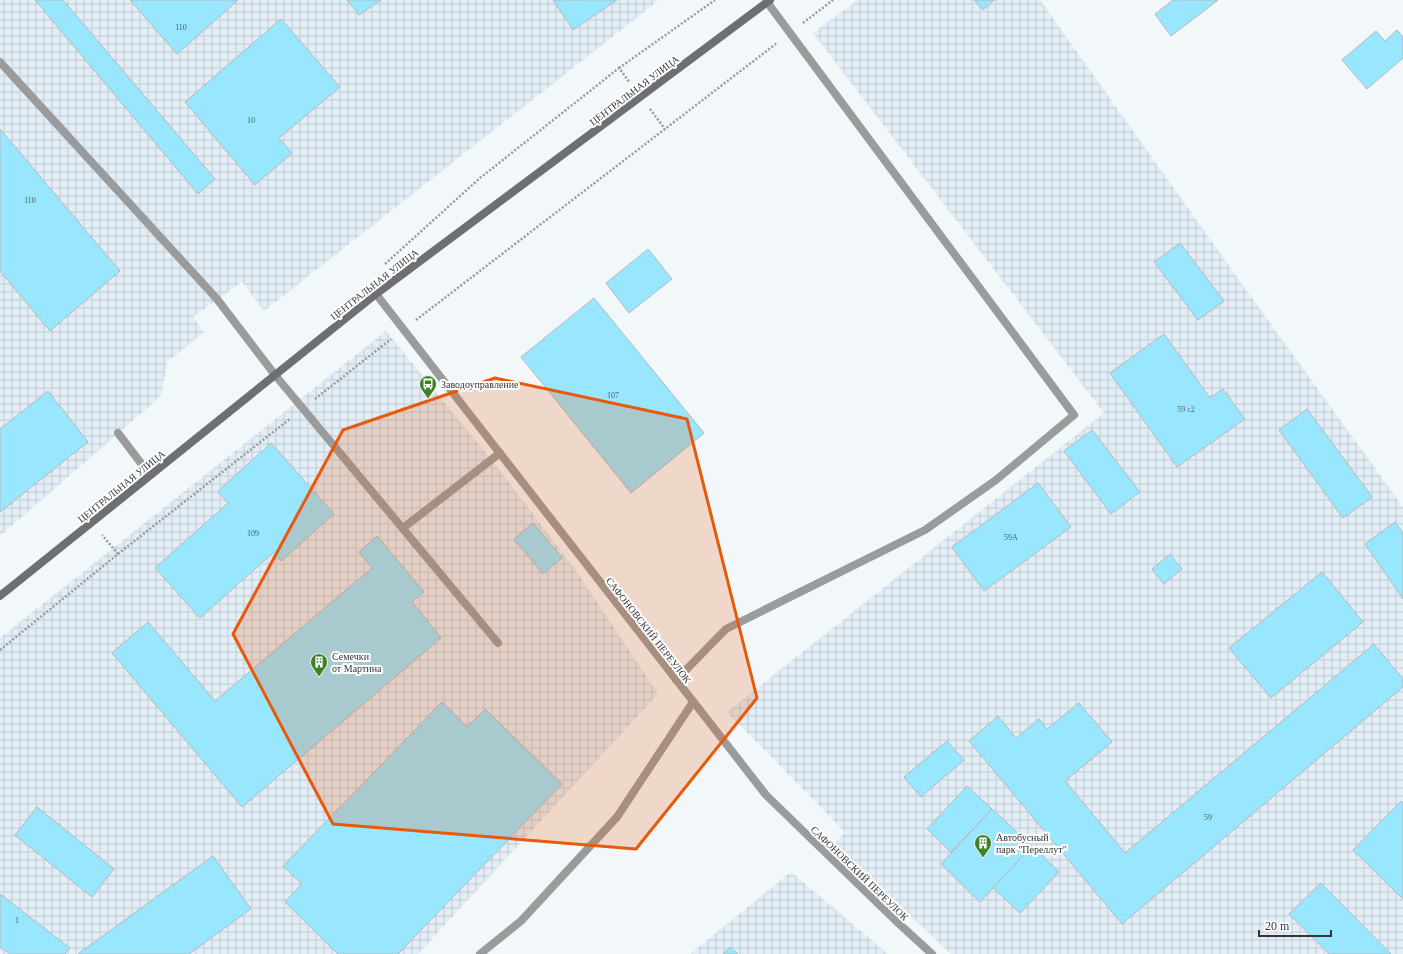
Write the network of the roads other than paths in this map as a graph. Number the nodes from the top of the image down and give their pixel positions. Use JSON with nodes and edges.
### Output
{"nodes":[{"id":1,"x":769,"y":1,"type":"edge"},
{"id":2,"x":0,"y":62,"type":"edge"},
{"id":3,"x":376,"y":294,"type":"junction"},
{"id":4,"x":275,"y":375,"type":"junction"},
{"id":5,"x":118,"y":434,"type":"dead end"},
{"id":6,"x":500,"y":454,"type":"junction"},
{"id":7,"x":150,"y":475,"type":"junction"},
{"id":8,"x":403,"y":528,"type":"junction"},
{"id":9,"x":0,"y":596,"type":"edge"},
{"id":10,"x":498,"y":643,"type":"dead end"},
{"id":11,"x":676,"y":680,"type":"junction"},
{"id":12,"x":693,"y":702,"type":"junction"},
{"id":13,"x":480,"y":954,"type":"edge"},
{"id":14,"x":932,"y":954,"type":"edge"}],
"edges":[{"from":1,"to":3,"type":"main road","name":"ЦЕНТРАЛЬНАЯ УЛИЦА"},
{"from":1,"to":11,"type":"street"},
{"from":2,"to":4,"type":"street"},
{"from":3,"to":4,"type":"main road","name":"ЦЕНТРАЛЬНАЯ УЛИЦА"},
{"from":3,"to":6,"type":"street","name":"САФОНОВСКИЙ ПЕРЕУЛОК"},
{"from":4,"to":7,"type":"main road","name":"ЦЕНТРАЛЬНАЯ УЛИЦА"},
{"from":4,"to":8,"type":"street"},
{"from":5,"to":7,"type":"street"},
{"from":6,"to":8,"type":"street"},
{"from":6,"to":11,"type":"street","name":"САФОНОВСКИЙ ПЕРЕУЛОК"},
{"from":7,"to":9,"type":"main road","name":"ЦЕНТРАЛЬНАЯ УЛИЦА"},
{"from":8,"to":10,"type":"street"},
{"from":11,"to":12,"type":"street","name":"САФОНОВСКИЙ ПЕРЕУЛОК"},
{"from":12,"to":13,"type":"street"},
{"from":12,"to":14,"type":"street","name":"САФОНОВСКИЙ ПЕРЕУЛОК"}]}
